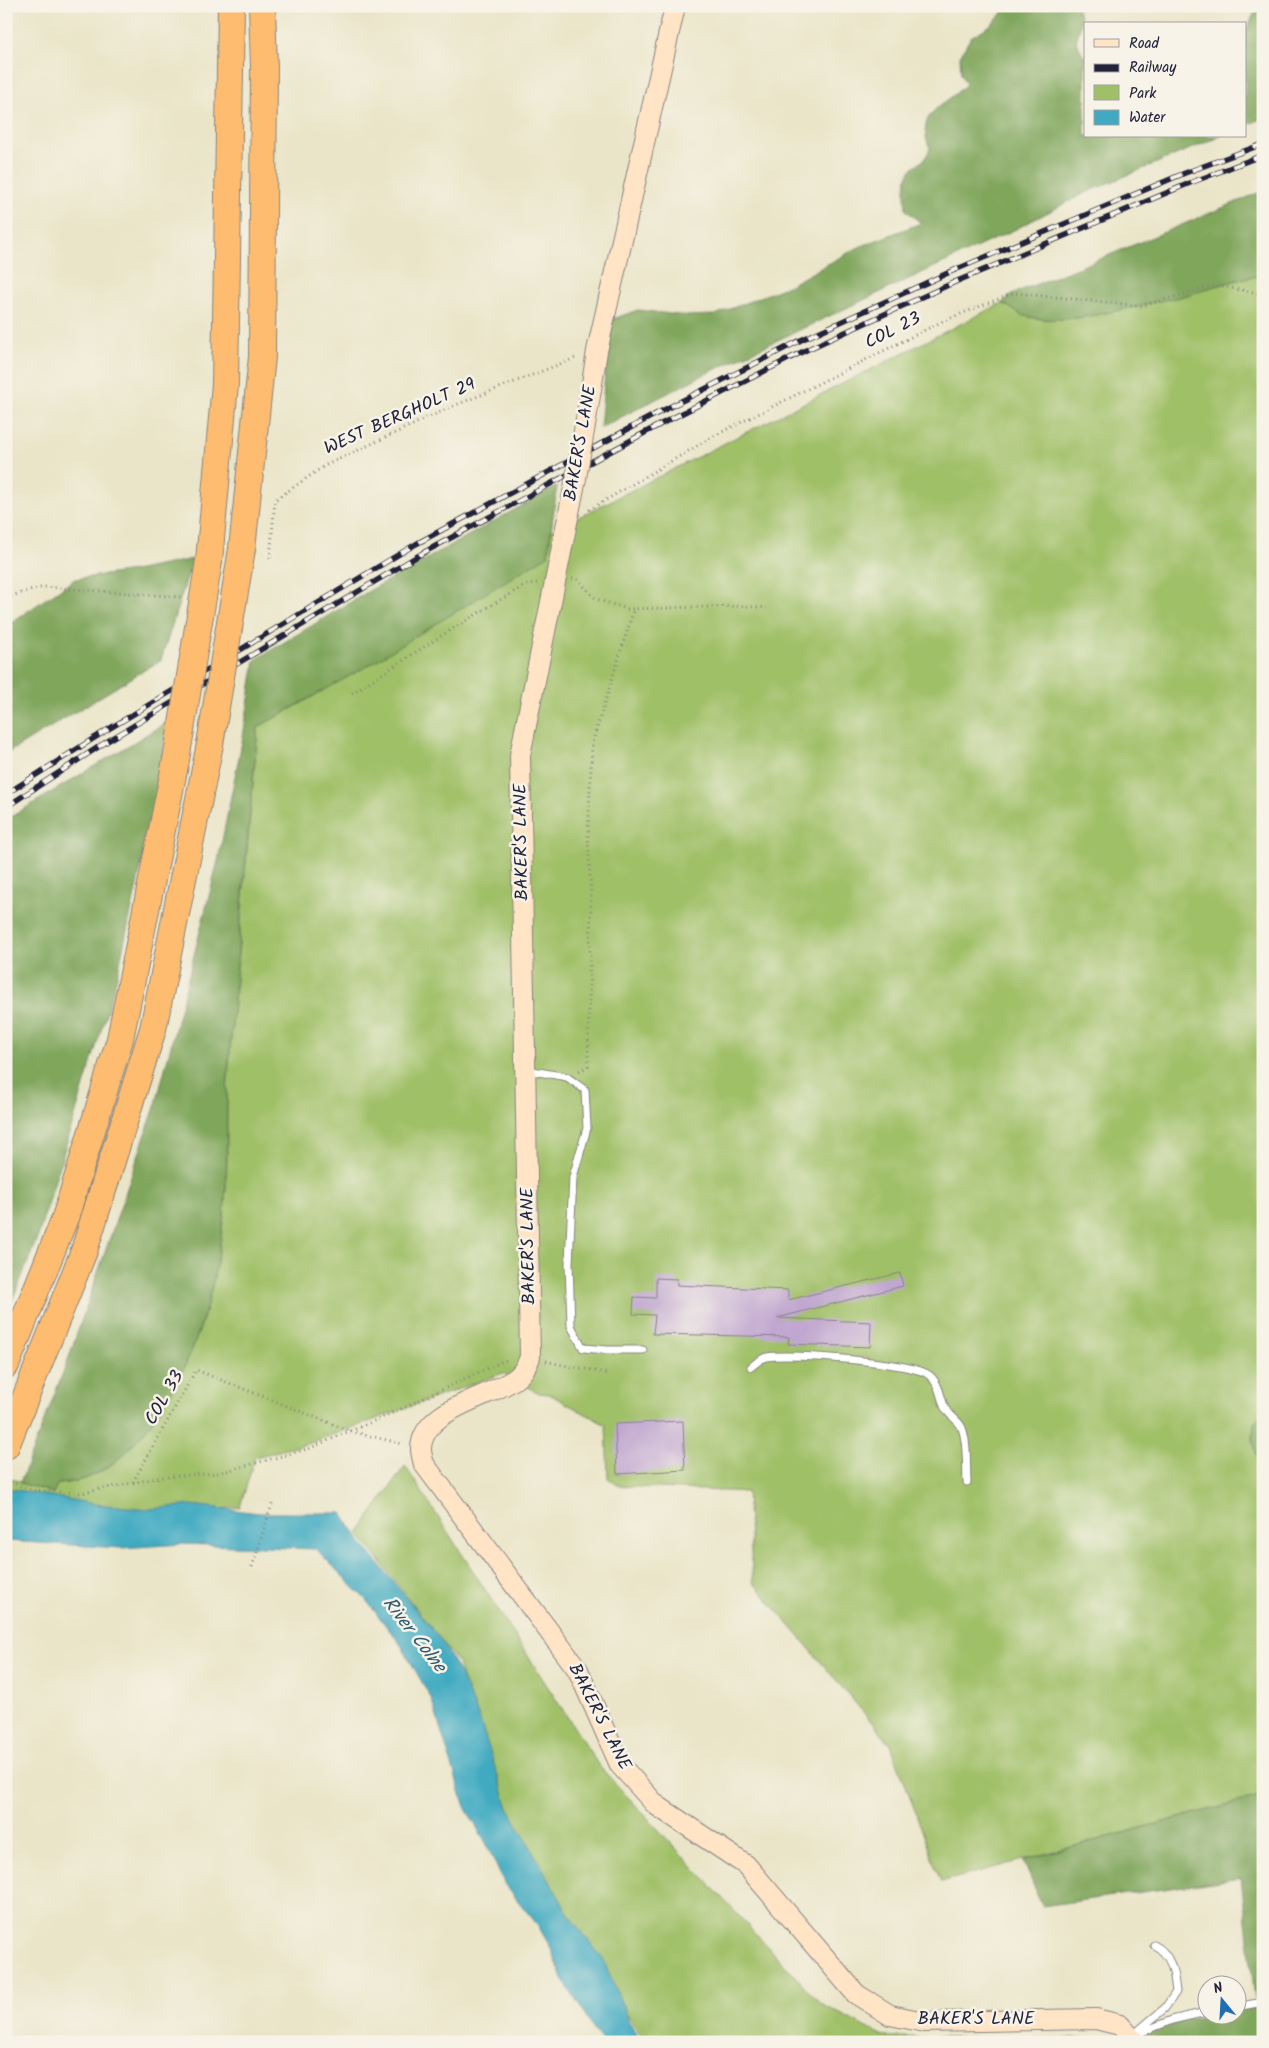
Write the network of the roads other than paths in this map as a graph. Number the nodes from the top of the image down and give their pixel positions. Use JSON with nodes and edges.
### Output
{"nodes":[{"id":1,"x":231,"y":6,"type":"edge"},
{"id":2,"x":262,"y":6,"type":"edge"},
{"id":3,"x":674,"y":6,"type":"edge"},
{"id":4,"x":527,"y":1070,"type":"junction"},
{"id":5,"x":644,"y":1350,"type":"dead end"},
{"id":6,"x":6,"y":1365,"type":"edge"},
{"id":7,"x":751,"y":1367,"type":"dead end"},
{"id":8,"x":10,"y":1437,"type":"edge"},
{"id":9,"x":967,"y":1482,"type":"dead end"},
{"id":10,"x":1154,"y":1945,"type":"dead end"},
{"id":11,"x":1263,"y":2002,"type":"edge"},
{"id":12,"x":1246,"y":2005,"type":"edge"},
{"id":13,"x":1196,"y":2014,"type":"edge"},
{"id":14,"x":1133,"y":2039,"type":"edge"}],
"edges":[{"from":1,"to":6,"type":"highway","bridge":true},
{"from":2,"to":8,"type":"highway","bridge":true},
{"from":3,"to":4,"type":"street","name":"BAKER'S LANE","bridge":true},
{"from":4,"to":5,"type":"lane"},
{"from":4,"to":14,"type":"street","name":"BAKER'S LANE"},
{"from":7,"to":9,"type":"lane"},
{"from":10,"to":14,"type":"lane"},
{"from":11,"to":12,"type":"lane"},
{"from":13,"to":14,"type":"lane"}]}
